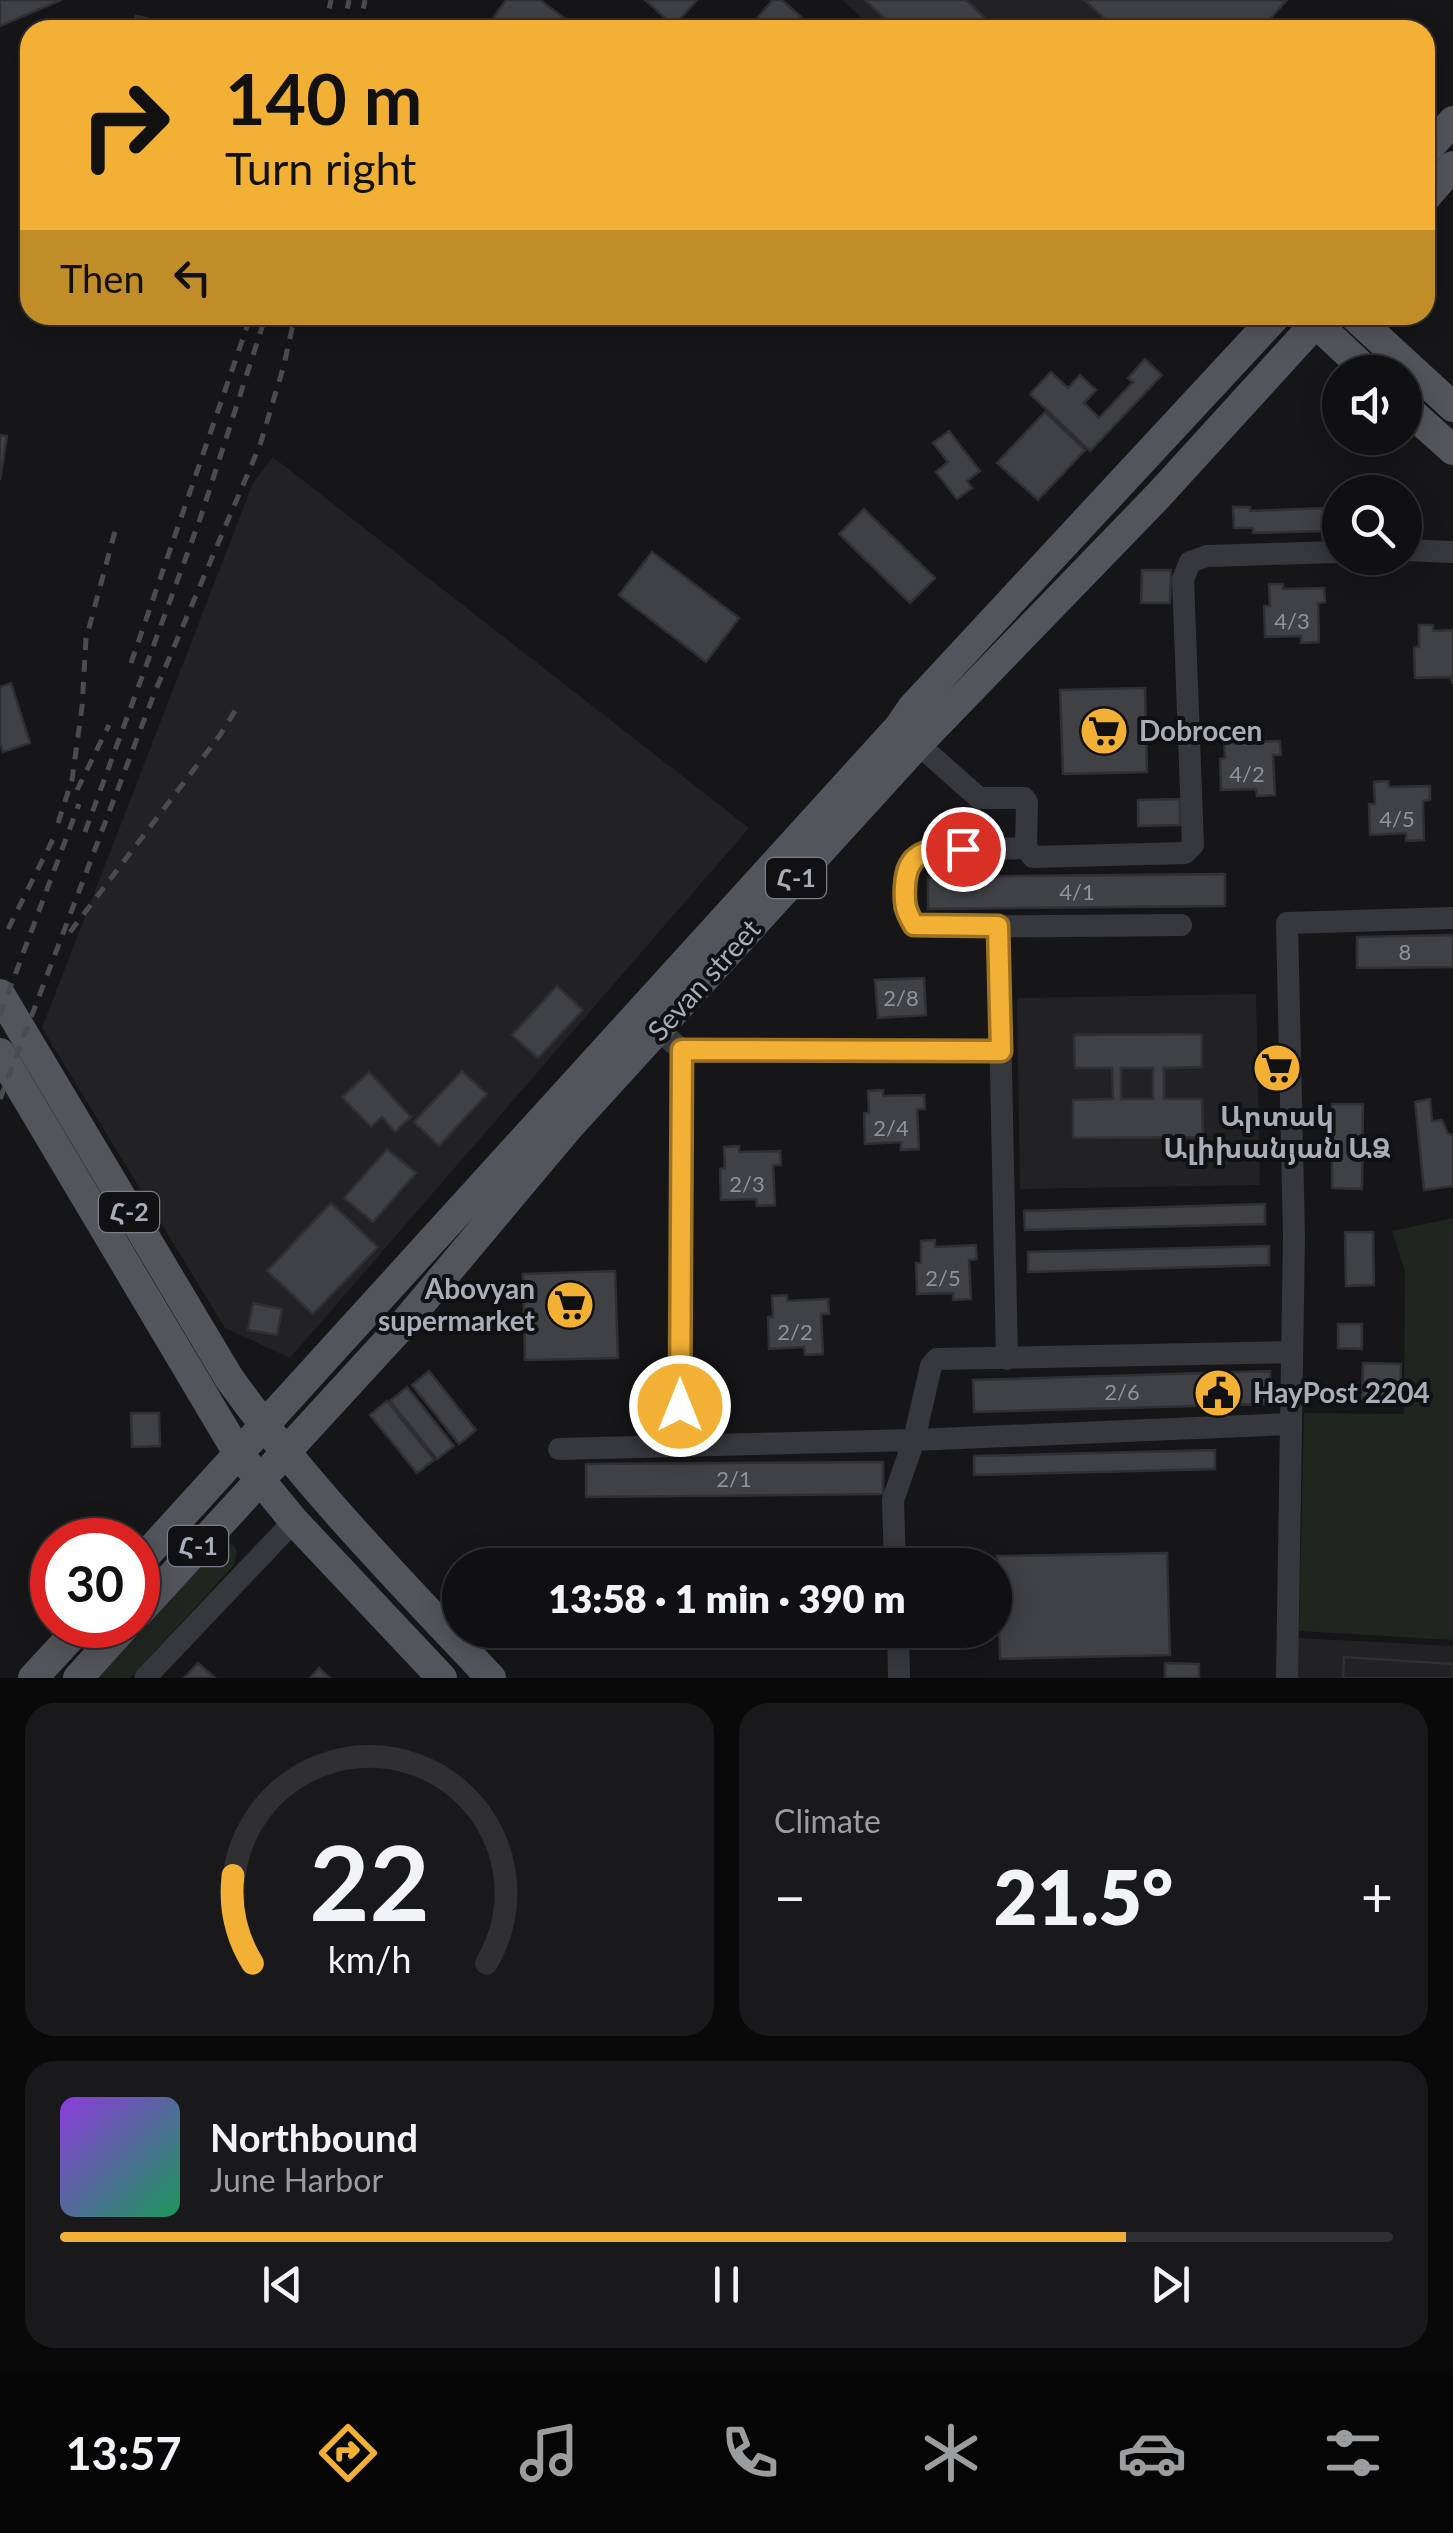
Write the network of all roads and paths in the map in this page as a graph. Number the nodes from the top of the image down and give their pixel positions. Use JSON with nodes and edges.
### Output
{"nodes":[{"id":1,"x":1453,"y":121,"type":"edge"},
{"id":2,"x":1435,"y":141,"type":"edge"},
{"id":3,"x":1453,"y":166,"type":"edge"},
{"id":4,"x":1435,"y":187,"type":"edge"},
{"id":5,"x":1268,"y":325,"type":"edge"},
{"id":6,"x":1309,"y":325,"type":"edge"},
{"id":7,"x":1322,"y":325,"type":"edge"},
{"id":8,"x":1364,"y":325,"type":"edge"},
{"id":9,"x":1351,"y":355,"type":"edge"},
{"id":10,"x":1453,"y":407,"type":"edge"},
{"id":11,"x":1422,"y":422,"type":"edge"},
{"id":12,"x":1453,"y":450,"type":"edge"},
{"id":13,"x":1422,"y":551,"type":"edge"},
{"id":14,"x":1453,"y":552,"type":"edge"},
{"id":15,"x":1322,"y":553,"type":"edge"},
{"id":16,"x":908,"y":736,"type":"junction"},
{"id":17,"x":1026,"y":848,"type":"junction"},
{"id":18,"x":1453,"y":918,"type":"edge"},
{"id":19,"x":998,"y":926,"type":"junction"},
{"id":20,"x":1182,"y":926,"type":"dead end"},
{"id":21,"x":0,"y":994,"type":"edge"},
{"id":22,"x":658,"y":1030,"type":"junction"},
{"id":23,"x":682,"y":1050,"type":"junction"},
{"id":24,"x":1001,"y":1051,"type":"junction"},
{"id":25,"x":0,"y":1053,"type":"edge"},
{"id":26,"x":1292,"y":1352,"type":"junction"},
{"id":27,"x":1008,"y":1359,"type":"junction"},
{"id":28,"x":1290,"y":1424,"type":"junction"},
{"id":29,"x":264,"y":1427,"type":"junction"},
{"id":30,"x":914,"y":1440,"type":"junction"},
{"id":31,"x":679,"y":1446,"type":"junction"},
{"id":32,"x":559,"y":1449,"type":"dead end"},
{"id":33,"x":238,"y":1454,"type":"junction"},
{"id":34,"x":285,"y":1454,"type":"junction"},
{"id":35,"x":260,"y":1480,"type":"junction"},
{"id":36,"x":294,"y":1521,"type":"junction"},
{"id":37,"x":160,"y":1540,"type":"edge"},
{"id":38,"x":894,"y":1548,"type":"edge"},
{"id":39,"x":160,"y":1589,"type":"edge"},
{"id":40,"x":61,"y":1648,"type":"edge"},
{"id":41,"x":105,"y":1648,"type":"edge"},
{"id":42,"x":899,"y":1648,"type":"edge"},
{"id":43,"x":33,"y":1678,"type":"edge"},
{"id":44,"x":78,"y":1678,"type":"edge"},
{"id":45,"x":144,"y":1678,"type":"edge"},
{"id":46,"x":442,"y":1678,"type":"edge"},
{"id":47,"x":491,"y":1678,"type":"edge"},
{"id":48,"x":900,"y":1678,"type":"edge"},
{"id":49,"x":1287,"y":1678,"type":"edge"}],
"edges":[{"from":1,"to":2,"type":"main road"},
{"from":3,"to":4,"type":"main road"},
{"from":5,"to":16,"type":"main road","name":"Sevan street","number":"Հ-1"},
{"from":6,"to":16,"type":"main road","name":"Sevan street","number":"Հ-1"},
{"from":7,"to":9,"type":"main road"},
{"from":8,"to":10,"type":"main road"},
{"from":11,"to":12,"type":"main road"},
{"from":13,"to":14,"type":"street"},
{"from":15,"to":17,"type":"street"},
{"from":16,"to":17,"type":"street"},
{"from":16,"to":22,"type":"main road","name":"Sevan street","number":"Հ-1"},
{"from":16,"to":29,"type":"main road","name":"Sevan street","number":"Հ-1"},
{"from":17,"to":19,"type":"street"},
{"from":18,"to":26,"type":"street"},
{"from":19,"to":20,"type":"street"},
{"from":19,"to":24,"type":"street"},
{"from":21,"to":29,"type":"main road","number":"Հ-2"},
{"from":22,"to":23,"type":"street"},
{"from":22,"to":34,"type":"main road","name":"Sevan street","number":"Հ-1"},
{"from":23,"to":24,"type":"street"},
{"from":23,"to":31,"type":"street"},
{"from":24,"to":27,"type":"street"},
{"from":25,"to":33,"type":"main road","number":"Հ-2"},
{"from":26,"to":27,"type":"street"},
{"from":26,"to":28,"type":"street"},
{"from":27,"to":30,"type":"street"},
{"from":28,"to":30,"type":"street"},
{"from":28,"to":49,"type":"street"},
{"from":29,"to":33,"type":"main road","name":"Sevan street","number":"Հ-1"},
{"from":29,"to":34,"type":"main road","number":"Հ-2"},
{"from":30,"to":31,"type":"street"},
{"from":30,"to":38,"type":"street"},
{"from":31,"to":32,"type":"street"},
{"from":33,"to":35,"type":"main road","number":"Հ-2"},
{"from":33,"to":37,"type":"main road","number":"Հ-1"},
{"from":34,"to":35,"type":"main road","name":"Sevan street","number":"Հ-1"},
{"from":34,"to":47,"type":"main road"},
{"from":35,"to":36,"type":"main road"},
{"from":35,"to":39,"type":"main road","number":"Հ-1"},
{"from":36,"to":45,"type":"street"},
{"from":36,"to":46,"type":"main road"},
{"from":40,"to":43,"type":"main road"},
{"from":41,"to":44,"type":"main road"},
{"from":42,"to":48,"type":"street"}]}
